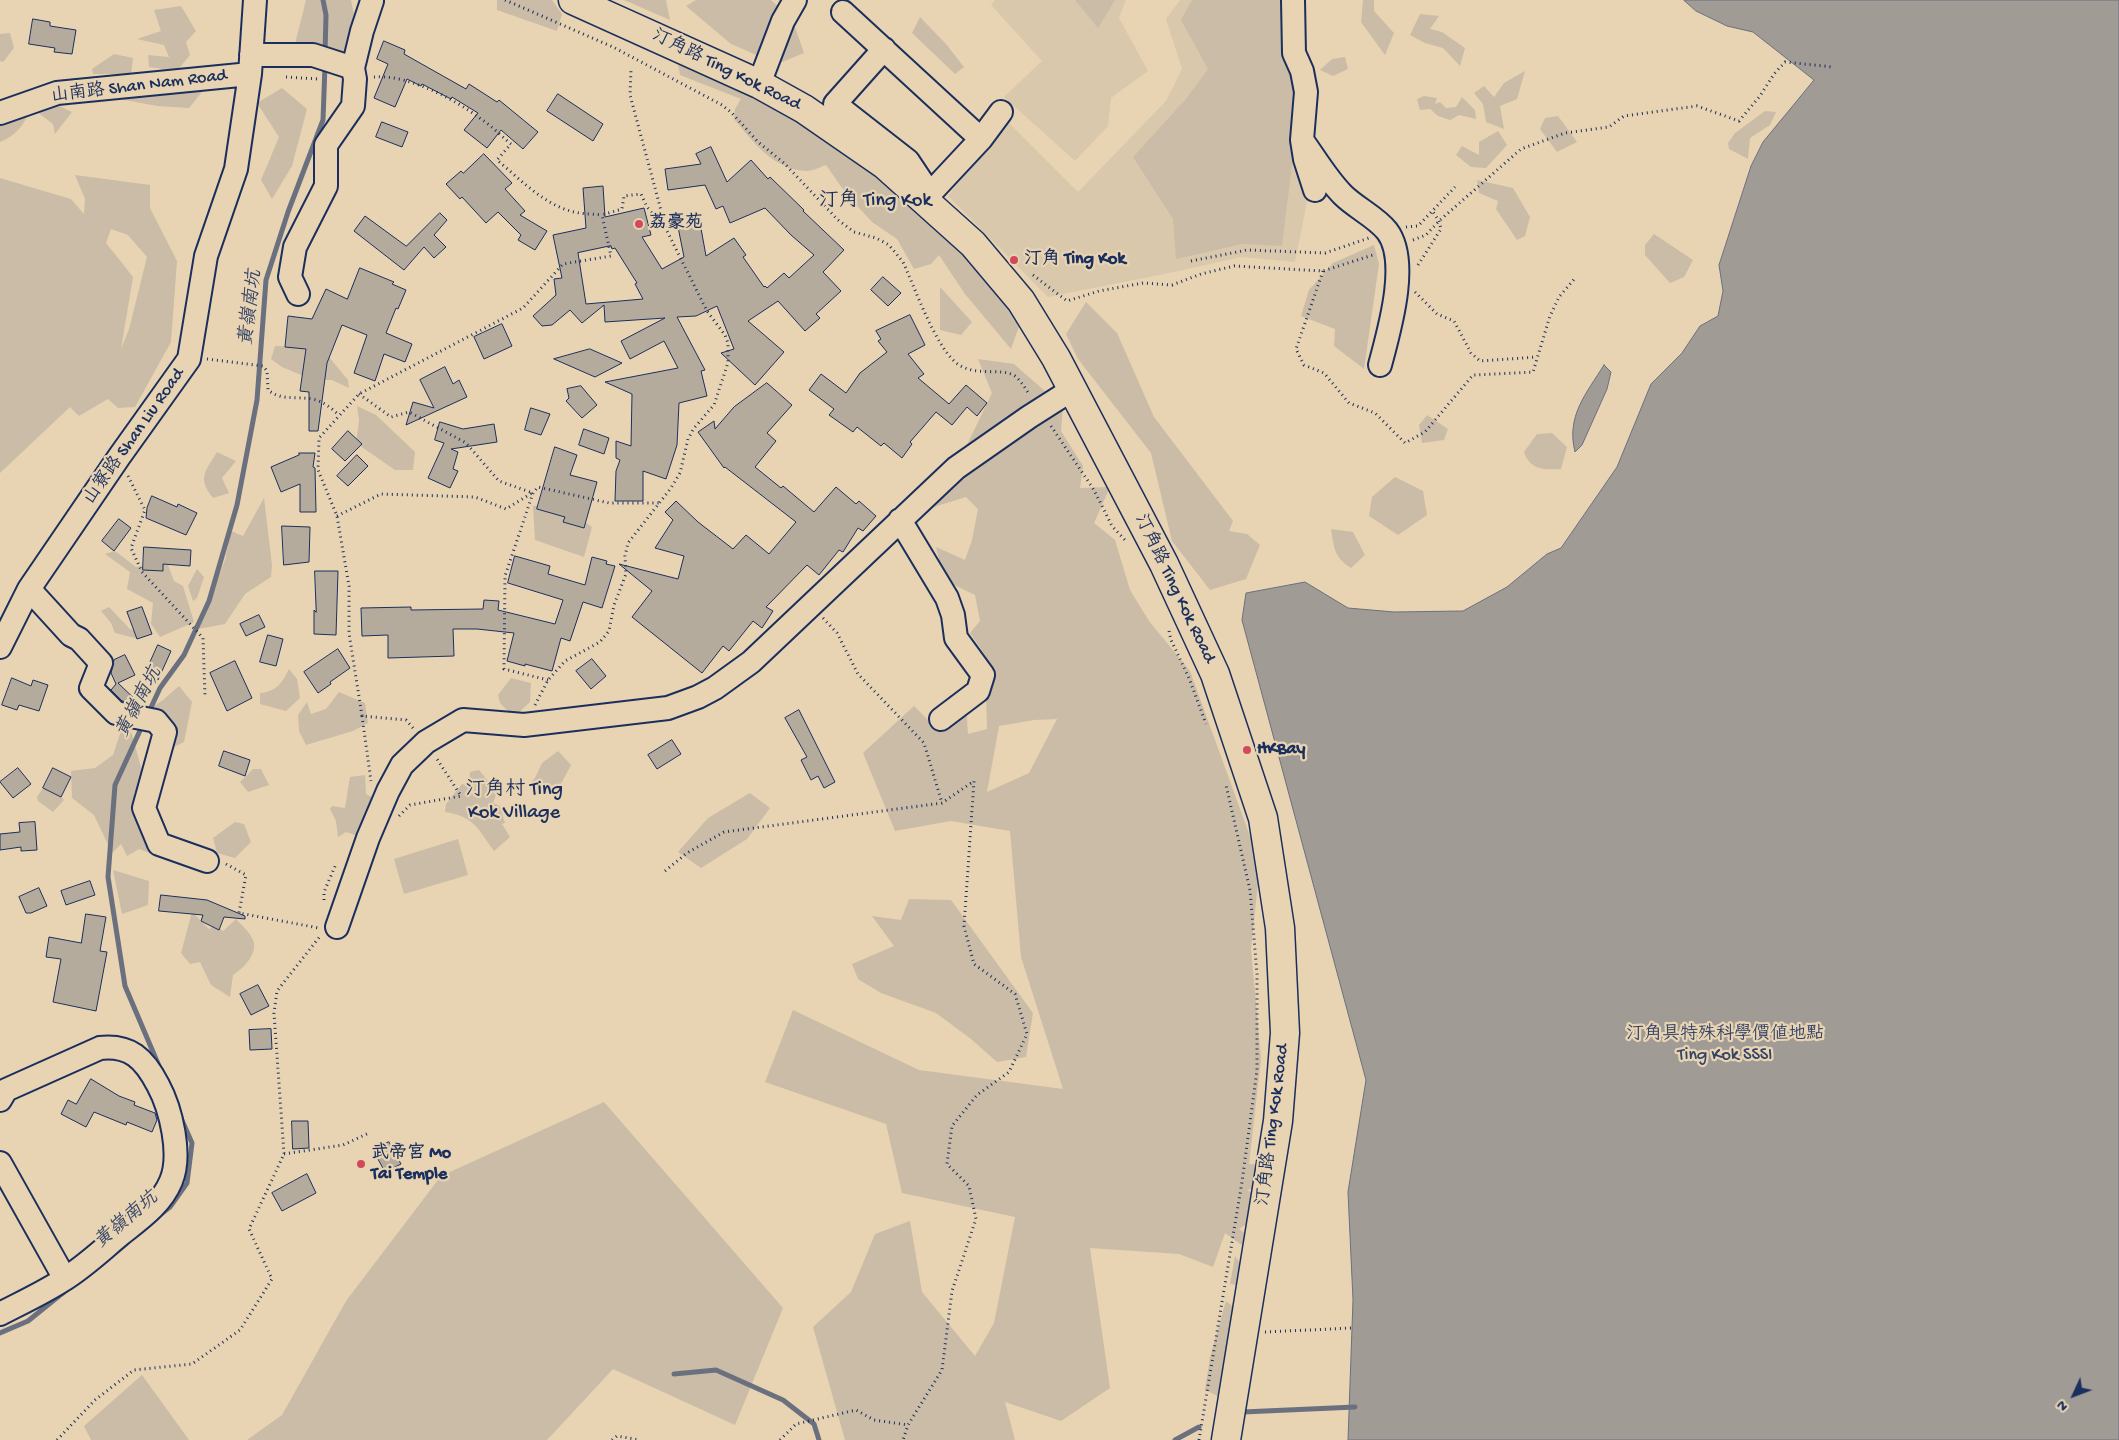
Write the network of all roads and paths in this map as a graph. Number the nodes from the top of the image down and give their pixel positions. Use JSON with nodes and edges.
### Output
{"nodes":[{"id":1,"x":255,"y":0,"type":"edge"},
{"id":2,"x":505,"y":0,"type":"edge"},
{"id":3,"x":573,"y":0,"type":"edge"},
{"id":4,"x":795,"y":0,"type":"edge"},
{"id":5,"x":1293,"y":0,"type":"edge"},
{"id":6,"x":372,"y":1,"type":"dead end"},
{"id":7,"x":843,"y":12,"type":"dead end"},
{"id":8,"x":884,"y":49,"type":"junction"},
{"id":9,"x":250,"y":65,"type":"junction"},
{"id":10,"x":1833,"y":67,"type":"dead end"},
{"id":11,"x":631,"y":69,"type":"dead end"},
{"id":12,"x":348,"y":70,"type":"junction"},
{"id":13,"x":759,"y":84,"type":"junction"},
{"id":14,"x":1002,"y":112,"type":"dead end"},
{"id":15,"x":0,"y":113,"type":"edge"},
{"id":16,"x":981,"y":139,"type":"junction"},
{"id":17,"x":1302,"y":140,"type":"junction"},
{"id":18,"x":1454,"y":187,"type":"dead end"},
{"id":19,"x":1314,"y":190,"type":"dead end"},
{"id":20,"x":927,"y":196,"type":"junction"},
{"id":21,"x":1433,"y":212,"type":"junction"},
{"id":22,"x":602,"y":215,"type":"junction"},
{"id":23,"x":1439,"y":221,"type":"junction"},
{"id":24,"x":666,"y":229,"type":"junction"},
{"id":25,"x":1391,"y":239,"type":"junction"},
{"id":26,"x":1191,"y":261,"type":"dead end"},
{"id":27,"x":1323,"y":271,"type":"junction"},
{"id":28,"x":1416,"y":273,"type":"dead end"},
{"id":29,"x":1034,"y":275,"type":"dead end"},
{"id":30,"x":1576,"y":277,"type":"dead end"},
{"id":31,"x":1413,"y":291,"type":"dead end"},
{"id":32,"x":298,"y":294,"type":"dead end"},
{"id":33,"x":189,"y":357,"type":"junction"},
{"id":34,"x":1538,"y":357,"type":"junction"},
{"id":35,"x":1380,"y":365,"type":"dead end"},
{"id":36,"x":1073,"y":389,"type":"junction"},
{"id":37,"x":359,"y":394,"type":"junction"},
{"id":38,"x":1040,"y":409,"type":"junction"},
{"id":39,"x":339,"y":416,"type":"junction"},
{"id":40,"x":119,"y":457,"type":"junction"},
{"id":41,"x":533,"y":493,"type":"junction"},
{"id":42,"x":661,"y":503,"type":"junction"},
{"id":43,"x":336,"y":516,"type":"junction"},
{"id":44,"x":900,"y":520,"type":"junction"},
{"id":45,"x":1126,"y":541,"type":"dead end"},
{"id":46,"x":29,"y":589,"type":"junction"},
{"id":47,"x":811,"y":607,"type":"junction"},
{"id":48,"x":1167,"y":621,"type":"dead end"},
{"id":49,"x":0,"y":647,"type":"edge"},
{"id":50,"x":548,"y":680,"type":"junction"},
{"id":51,"x":205,"y":696,"type":"dead end"},
{"id":52,"x":942,"y":719,"type":"dead end"},
{"id":53,"x":524,"y":725,"type":"junction"},
{"id":54,"x":1209,"y":733,"type":"dead end"},
{"id":55,"x":426,"y":742,"type":"junction"},
{"id":56,"x":1225,"y":779,"type":"dead end"},
{"id":57,"x":942,"y":802,"type":"junction"},
{"id":58,"x":398,"y":818,"type":"dead end"},
{"id":59,"x":206,"y":861,"type":"joint"},
{"id":60,"x":665,"y":871,"type":"dead end"},
{"id":61,"x":337,"y":927,"type":"dead end"},
{"id":62,"x":0,"y":1100,"type":"edge"},
{"id":63,"x":369,"y":1133,"type":"dead end"},
{"id":64,"x":284,"y":1154,"type":"junction"},
{"id":65,"x":0,"y":1163,"type":"edge"},
{"id":66,"x":65,"y":1279,"type":"junction"},
{"id":67,"x":0,"y":1314,"type":"edge"},
{"id":68,"x":1352,"y":1328,"type":"dead end"},
{"id":69,"x":1244,"y":1332,"type":"junction"},
{"id":70,"x":908,"y":1425,"type":"junction"},
{"id":71,"x":57,"y":1440,"type":"edge"},
{"id":72,"x":612,"y":1440,"type":"edge"},
{"id":73,"x":640,"y":1440,"type":"edge"},
{"id":74,"x":780,"y":1440,"type":"edge"},
{"id":75,"x":903,"y":1440,"type":"edge"},
{"id":76,"x":1199,"y":1440,"type":"edge"},
{"id":77,"x":1226,"y":1440,"type":"edge"}],
"edges":[{"from":1,"to":9,"type":"street","name":"山寮路 Shan Liu Road"},
{"from":2,"to":38,"type":"path"},
{"from":3,"to":13,"type":"main road","name":"汀角路 Ting Kok Road"},
{"from":4,"to":13,"type":"street"},
{"from":5,"to":17,"type":"street"},
{"from":6,"to":12,"type":"street"},
{"from":7,"to":8,"type":"street"},
{"from":8,"to":16,"type":"street"},
{"from":8,"to":20,"type":"street"},
{"from":9,"to":12,"type":"street","name":"山南路 Shan Nam Road"},
{"from":9,"to":15,"type":"street","name":"山南路 Shan Nam Road"},
{"from":9,"to":33,"type":"street","name":"山寮路 Shan Liu Road"},
{"from":10,"to":23,"type":"path"},
{"from":11,"to":24,"type":"path"},
{"from":12,"to":22,"type":"path"},
{"from":12,"to":32,"type":"street"},
{"from":13,"to":20,"type":"main road","name":"汀角路 Ting Kok Road"},
{"from":14,"to":16,"type":"street"},
{"from":16,"to":20,"type":"street"},
{"from":17,"to":19,"type":"street"},
{"from":17,"to":25,"type":"street"},
{"from":18,"to":21,"type":"path"},
{"from":20,"to":36,"type":"main road","name":"汀角路 Ting Kok Road"},
{"from":21,"to":23,"type":"path"},
{"from":21,"to":25,"type":"path"},
{"from":22,"to":24,"type":"path"},
{"from":22,"to":37,"type":"path"},
{"from":23,"to":25,"type":"path"},
{"from":23,"to":28,"type":"path"},
{"from":24,"to":42,"type":"path"},
{"from":25,"to":26,"type":"path"},
{"from":25,"to":27,"type":"path"},
{"from":25,"to":35,"type":"street"},
{"from":27,"to":29,"type":"path"},
{"from":27,"to":34,"type":"path"},
{"from":30,"to":34,"type":"path"},
{"from":31,"to":34,"type":"path"},
{"from":33,"to":39,"type":"path"},
{"from":33,"to":40,"type":"street","name":"山寮路 Shan Liu Road"},
{"from":36,"to":38,"type":"street"},
{"from":36,"to":69,"type":"main road","name":"汀角路 Ting Kok Road"},
{"from":37,"to":39,"type":"path"},
{"from":37,"to":41,"type":"path"},
{"from":38,"to":44,"type":"street"},
{"from":38,"to":45,"type":"path"},
{"from":39,"to":43,"type":"path"},
{"from":40,"to":46,"type":"street","name":"山寮路 Shan Liu Road"},
{"from":40,"to":51,"type":"path"},
{"from":41,"to":42,"type":"path"},
{"from":41,"to":43,"type":"path"},
{"from":41,"to":50,"type":"path"},
{"from":42,"to":50,"type":"path"},
{"from":43,"to":55,"type":"path"},
{"from":44,"to":47,"type":"street"},
{"from":44,"to":52,"type":"street"},
{"from":46,"to":49,"type":"street","name":"山寮路 Shan Liu Road"},
{"from":46,"to":59,"type":"street"},
{"from":47,"to":53,"type":"street"},
{"from":47,"to":57,"type":"path"},
{"from":48,"to":54,"type":"path"},
{"from":50,"to":53,"type":"path"},
{"from":53,"to":55,"type":"street"},
{"from":55,"to":58,"type":"path"},
{"from":55,"to":61,"type":"street"},
{"from":56,"to":76,"type":"path"},
{"from":57,"to":60,"type":"path"},
{"from":57,"to":70,"type":"path"},
{"from":59,"to":64,"type":"path"},
{"from":62,"to":66,"type":"street"},
{"from":63,"to":64,"type":"path"},
{"from":64,"to":71,"type":"path"},
{"from":65,"to":66,"type":"street"},
{"from":66,"to":67,"type":"street"},
{"from":68,"to":69,"type":"path"},
{"from":69,"to":77,"type":"main road","name":"汀角路 Ting Kok Road"},
{"from":70,"to":74,"type":"path"},
{"from":70,"to":75,"type":"path"},
{"from":72,"to":73,"type":"path"}]}
